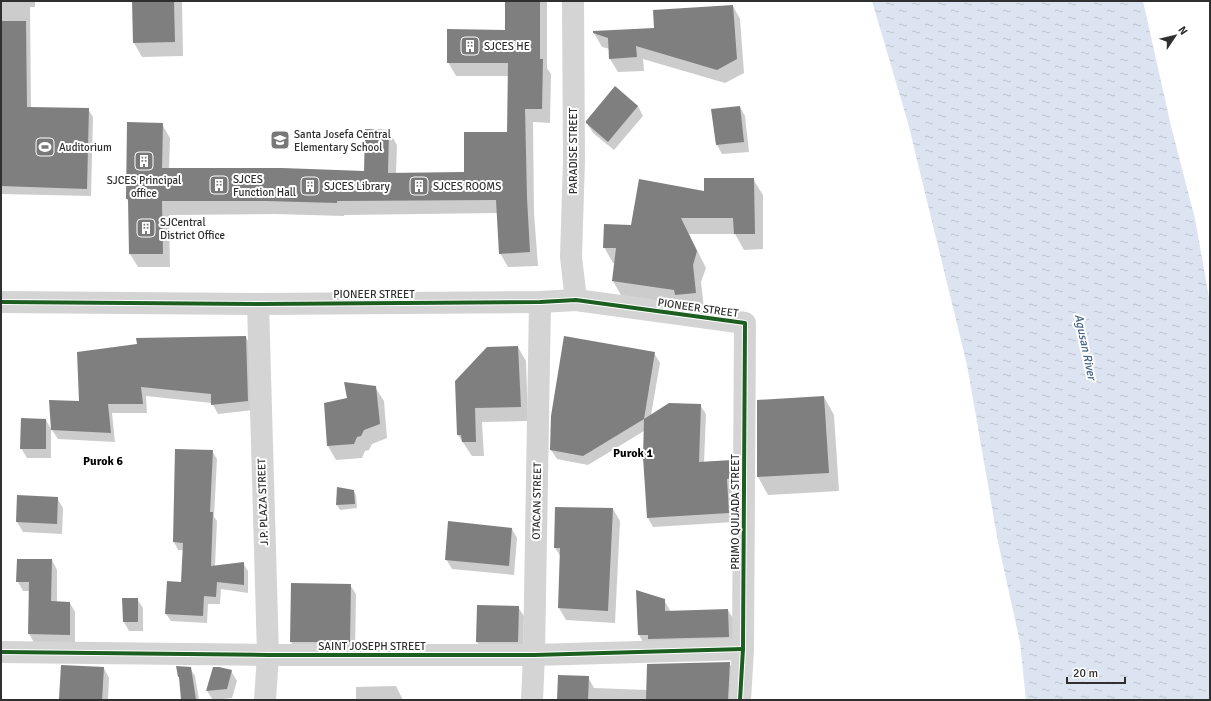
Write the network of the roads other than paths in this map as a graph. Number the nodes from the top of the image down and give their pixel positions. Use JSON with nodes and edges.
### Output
{"nodes":[{"id":1,"x":572,"y":1,"type":"edge"},
{"id":2,"x":576,"y":300,"type":"junction"},
{"id":3,"x":1,"y":302,"type":"edge"},
{"id":4,"x":540,"y":302,"type":"junction"},
{"id":5,"x":258,"y":304,"type":"junction"},
{"id":6,"x":745,"y":323,"type":"joint"},
{"id":7,"x":743,"y":649,"type":"junction"},
{"id":8,"x":1,"y":652,"type":"edge"},
{"id":9,"x":268,"y":655,"type":"junction"},
{"id":10,"x":534,"y":655,"type":"junction"},
{"id":11,"x":265,"y":700,"type":"edge"},
{"id":12,"x":532,"y":700,"type":"edge"},
{"id":13,"x":740,"y":700,"type":"edge"}],
"edges":[{"from":1,"to":2,"type":"street","name":"PARADISE STREET"},
{"from":2,"to":4,"type":"street","name":"PIONEER STREET"},
{"from":2,"to":6,"type":"street","name":"PIONEER STREET"},
{"from":3,"to":5,"type":"street","name":"PIONEER STREET"},
{"from":4,"to":5,"type":"street","name":"PIONEER STREET"},
{"from":4,"to":10,"type":"street","name":"OTACAN STREET"},
{"from":5,"to":9,"type":"street","name":"J.P. PLAZA STREET"},
{"from":6,"to":7,"type":"street","name":"PRIMO QUIJADA STREET"},
{"from":7,"to":10,"type":"street","name":"SAINT JOSEPH STREET"},
{"from":7,"to":13,"type":"street","name":"PRIMO QUIJADA STREET"},
{"from":8,"to":9,"type":"street","name":"SAINT JOSEPH STREET"},
{"from":9,"to":10,"type":"street","name":"SAINT JOSEPH STREET"},
{"from":9,"to":11,"type":"street","name":"J.P. PLAZA STREET"},
{"from":10,"to":12,"type":"street","name":"OTACAN STREET"}]}
